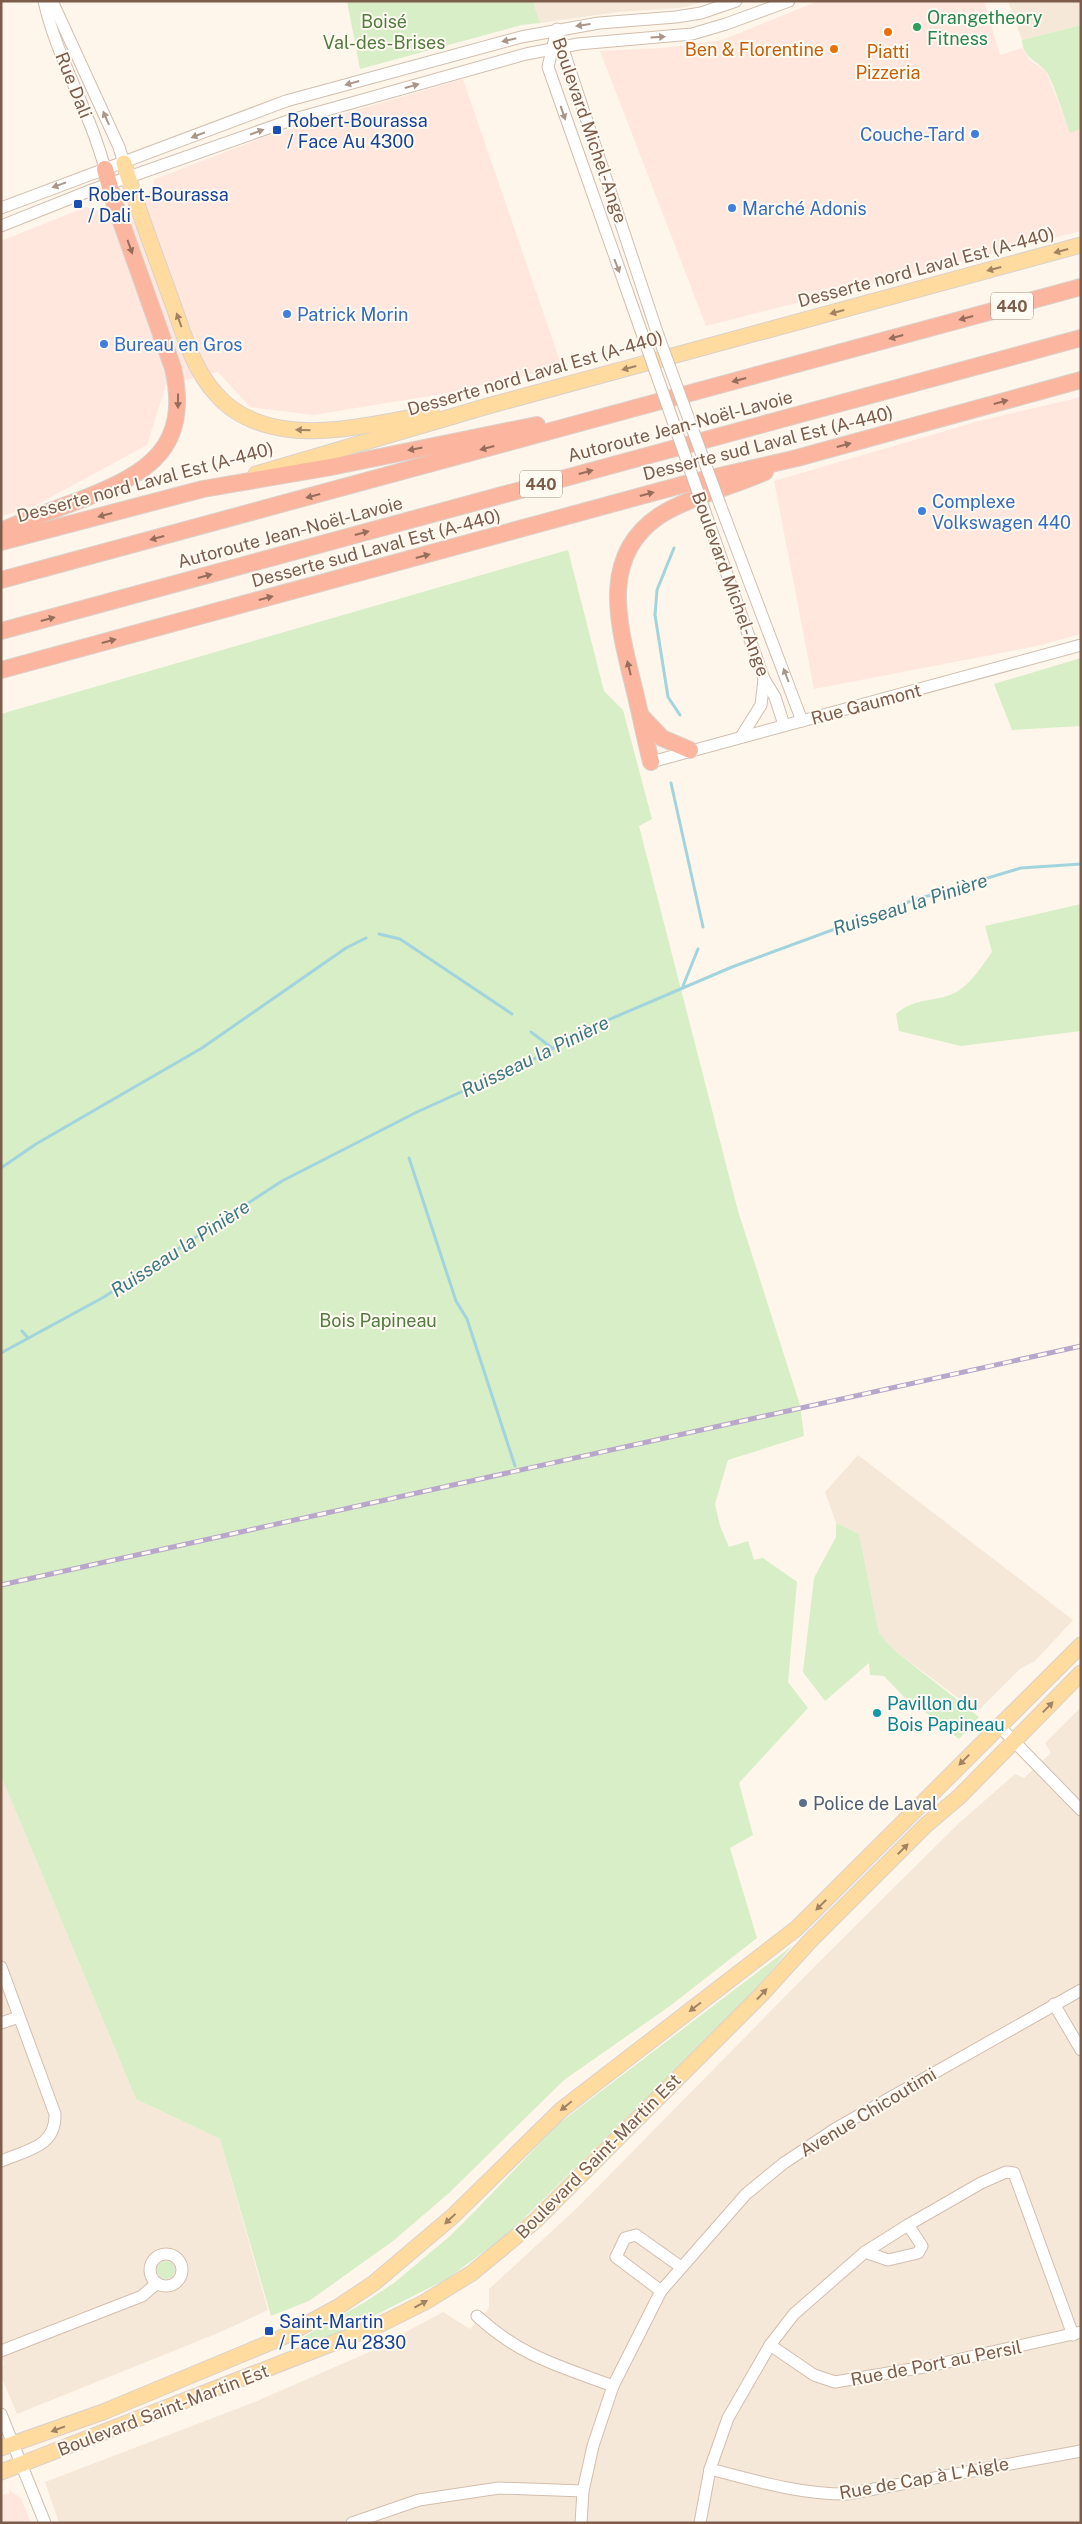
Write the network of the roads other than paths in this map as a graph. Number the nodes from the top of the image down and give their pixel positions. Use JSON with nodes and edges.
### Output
{"nodes":[{"id":1,"x":44,"y":1,"type":"edge"},
{"id":2,"x":52,"y":1,"type":"edge"},
{"id":3,"x":736,"y":1,"type":"edge"},
{"id":4,"x":789,"y":1,"type":"edge"},
{"id":5,"x":557,"y":29,"type":"junction"},
{"id":6,"x":557,"y":47,"type":"junction"},
{"id":7,"x":124,"y":163,"type":"junction"},
{"id":8,"x":107,"y":177,"type":"junction"},
{"id":9,"x":128,"y":178,"type":"junction"},
{"id":10,"x":1,"y":208,"type":"edge"},
{"id":11,"x":1,"y":226,"type":"edge"},
{"id":12,"x":1081,"y":245,"type":"edge"},
{"id":13,"x":1081,"y":287,"type":"edge"},
{"id":14,"x":1081,"y":338,"type":"edge"},
{"id":15,"x":1081,"y":380,"type":"edge"},
{"id":16,"x":686,"y":395,"type":"junction"},
{"id":17,"x":488,"y":406,"type":"junction"},
{"id":18,"x":797,"y":458,"type":"junction"},
{"id":19,"x":203,"y":489,"type":"junction"},
{"id":20,"x":1,"y":531,"type":"edge"},
{"id":21,"x":1,"y":542,"type":"edge"},
{"id":22,"x":1,"y":580,"type":"edge"},
{"id":23,"x":1,"y":631,"type":"edge"},
{"id":24,"x":1081,"y":645,"type":"edge"},
{"id":25,"x":1,"y":670,"type":"edge"},
{"id":26,"x":764,"y":679,"type":"junction"},
{"id":27,"x":640,"y":716,"type":"junction"},
{"id":28,"x":802,"y":721,"type":"junction"},
{"id":29,"x":784,"y":725,"type":"junction"},
{"id":30,"x":741,"y":737,"type":"junction"},
{"id":31,"x":690,"y":750,"type":"junction"},
{"id":32,"x":651,"y":762,"type":"joint"},
{"id":33,"x":1081,"y":1645,"type":"edge"},
{"id":34,"x":1081,"y":1673,"type":"edge"},
{"id":35,"x":999,"y":1726,"type":"junction"},
{"id":36,"x":1014,"y":1741,"type":"junction"},
{"id":37,"x":922,"y":1804,"type":"junction"},
{"id":38,"x":1081,"y":1810,"type":"edge"},
{"id":39,"x":942,"y":1813,"type":"junction"},
{"id":40,"x":855,"y":1870,"type":"junction"},
{"id":41,"x":868,"y":1884,"type":"junction"},
{"id":42,"x":1,"y":1967,"type":"edge"},
{"id":43,"x":1081,"y":1990,"type":"edge"},
{"id":44,"x":1054,"y":2004,"type":"junction"},
{"id":45,"x":19,"y":2017,"type":"junction"},
{"id":46,"x":1,"y":2023,"type":"edge"},
{"id":47,"x":1081,"y":2050,"type":"edge"},
{"id":48,"x":1,"y":2161,"type":"edge"},
{"id":49,"x":908,"y":2225,"type":"junction"},
{"id":50,"x":865,"y":2252,"type":"junction"},
{"id":51,"x":681,"y":2267,"type":"junction"},
{"id":52,"x":157,"y":2282,"type":"dead end"},
{"id":53,"x":661,"y":2291,"type":"junction"},
{"id":54,"x":477,"y":2316,"type":"dead end"},
{"id":55,"x":1077,"y":2333,"type":"edge"},
{"id":56,"x":770,"y":2345,"type":"junction"},
{"id":57,"x":1,"y":2351,"type":"edge"},
{"id":58,"x":613,"y":2386,"type":"junction"},
{"id":59,"x":1,"y":2414,"type":"edge"},
{"id":60,"x":8,"y":2446,"type":"edge"},
{"id":61,"x":1081,"y":2451,"type":"edge"},
{"id":62,"x":22,"y":2464,"type":"junction"},
{"id":63,"x":710,"y":2469,"type":"junction"},
{"id":64,"x":1,"y":2472,"type":"edge"},
{"id":65,"x":583,"y":2491,"type":"junction"},
{"id":66,"x":45,"y":2523,"type":"edge"},
{"id":67,"x":352,"y":2523,"type":"edge"},
{"id":68,"x":581,"y":2523,"type":"edge"},
{"id":69,"x":700,"y":2523,"type":"edge"}],
"edges":[{"from":1,"to":8,"type":"street","name":"Rue Dali"},
{"from":7,"to":2,"type":"street","name":"Rue Dali","one_way":true},
{"from":3,"to":5,"type":"street","one_way":true},
{"from":6,"to":4,"type":"street","one_way":true},
{"from":5,"to":6,"type":"street","name":"Boulevard Michel-Ange"},
{"from":5,"to":7,"type":"street","one_way":true},
{"from":9,"to":6,"type":"street","one_way":true},
{"from":6,"to":26,"type":"street","name":"Boulevard Michel-Ange","one_way":true,"bridge":true},
{"from":28,"to":6,"type":"street","name":"Boulevard Michel-Ange","one_way":true,"bridge":true},
{"from":7,"to":8,"type":"street"},
{"from":7,"to":9,"type":"main road"},
{"from":8,"to":9,"type":"street"},
{"from":8,"to":10,"type":"street","one_way":true},
{"from":8,"to":11,"type":"street"},
{"from":8,"to":20,"type":"highway","one_way":true},
{"from":17,"to":9,"type":"main road","one_way":true},
{"from":12,"to":17,"type":"main road","name":"Desserte nord Laval Est (A-440)","one_way":true},
{"from":13,"to":16,"type":"highway","name":"Autoroute Jean-Noël-Lavoie","number":"440","one_way":true},
{"from":23,"to":14,"type":"highway","name":"Autoroute Jean-Noël-Lavoie","number":"440","one_way":true},
{"from":18,"to":15,"type":"highway","name":"Desserte sud Laval Est (A-440)","one_way":true},
{"from":16,"to":19,"type":"highway","one_way":true},
{"from":16,"to":22,"type":"highway","name":"Autoroute Jean-Noël-Lavoie","number":"440","one_way":true},
{"from":17,"to":19,"type":"main road","name":"Desserte nord Laval Est (A-440)"},
{"from":25,"to":18,"type":"highway","name":"Desserte sud Laval Est (A-440)","one_way":true},
{"from":27,"to":18,"type":"highway","one_way":true},
{"from":19,"to":21,"type":"highway","name":"Desserte nord Laval Est (A-440)","one_way":true},
{"from":24,"to":28,"type":"street","name":"Rue Gaumont"},
{"from":26,"to":29,"type":"street","name":"Boulevard Michel-Ange"},
{"from":26,"to":30,"type":"street"},
{"from":27,"to":31,"type":"highway"},
{"from":27,"to":32,"type":"highway"},
{"from":28,"to":29,"type":"street","name":"Rue Gaumont"},
{"from":29,"to":30,"type":"street","name":"Rue Gaumont"},
{"from":30,"to":31,"type":"street","name":"Rue Gaumont"},
{"from":31,"to":32,"type":"street","name":"Rue Gaumont"},
{"from":33,"to":35,"type":"main road","name":"Boulevard Saint-Martin Est"},
{"from":36,"to":34,"type":"main road","name":"Boulevard Saint-Martin Est","one_way":true},
{"from":35,"to":36,"type":"street"},
{"from":35,"to":37,"type":"main road","name":"Boulevard Saint-Martin Est","one_way":true},
{"from":36,"to":38,"type":"street"},
{"from":36,"to":39,"type":"main road","name":"Boulevard Saint-Martin Est"},
{"from":37,"to":39,"type":"main road"},
{"from":37,"to":40,"type":"main road","name":"Boulevard Saint-Martin Est"},
{"from":41,"to":39,"type":"main road","name":"Boulevard Saint-Martin Est","one_way":true},
{"from":40,"to":41,"type":"main road"},
{"from":40,"to":60,"type":"main road","name":"Boulevard Saint-Martin Est","one_way":true},
{"from":62,"to":41,"type":"main road","name":"Boulevard Saint-Martin Est","one_way":true},
{"from":42,"to":45,"type":"street"},
{"from":43,"to":44,"type":"street","name":"Avenue Chicoutimi"},
{"from":44,"to":47,"type":"street"},
{"from":44,"to":51,"type":"street","name":"Avenue Chicoutimi"},
{"from":45,"to":46,"type":"street"},
{"from":45,"to":48,"type":"street"},
{"from":49,"to":50,"type":"street"},
{"from":49,"to":50,"type":"street"},
{"from":49,"to":55,"type":"street"},
{"from":50,"to":56,"type":"street"},
{"from":51,"to":53,"type":"street","name":"Avenue Chicoutimi"},
{"from":51,"to":53,"type":"street"},
{"from":52,"to":57,"type":"street"},
{"from":53,"to":58,"type":"street","name":"Avenue Chicoutimi"},
{"from":54,"to":58,"type":"street"},
{"from":55,"to":56,"type":"street","name":"Rue de Port au Persil"},
{"from":56,"to":63,"type":"street"},
{"from":58,"to":65,"type":"street","name":"Avenue Chicoutimi"},
{"from":59,"to":60,"type":"street"},
{"from":60,"to":62,"type":"street"},
{"from":61,"to":63,"type":"street","name":"Rue de Cap à L'Aigle"},
{"from":62,"to":64,"type":"main road","name":"Boulevard Saint-Martin Est"},
{"from":62,"to":66,"type":"street"},
{"from":63,"to":69,"type":"street"},
{"from":65,"to":67,"type":"street"},
{"from":65,"to":68,"type":"street","name":"Avenue Chicoutimi"}]}
